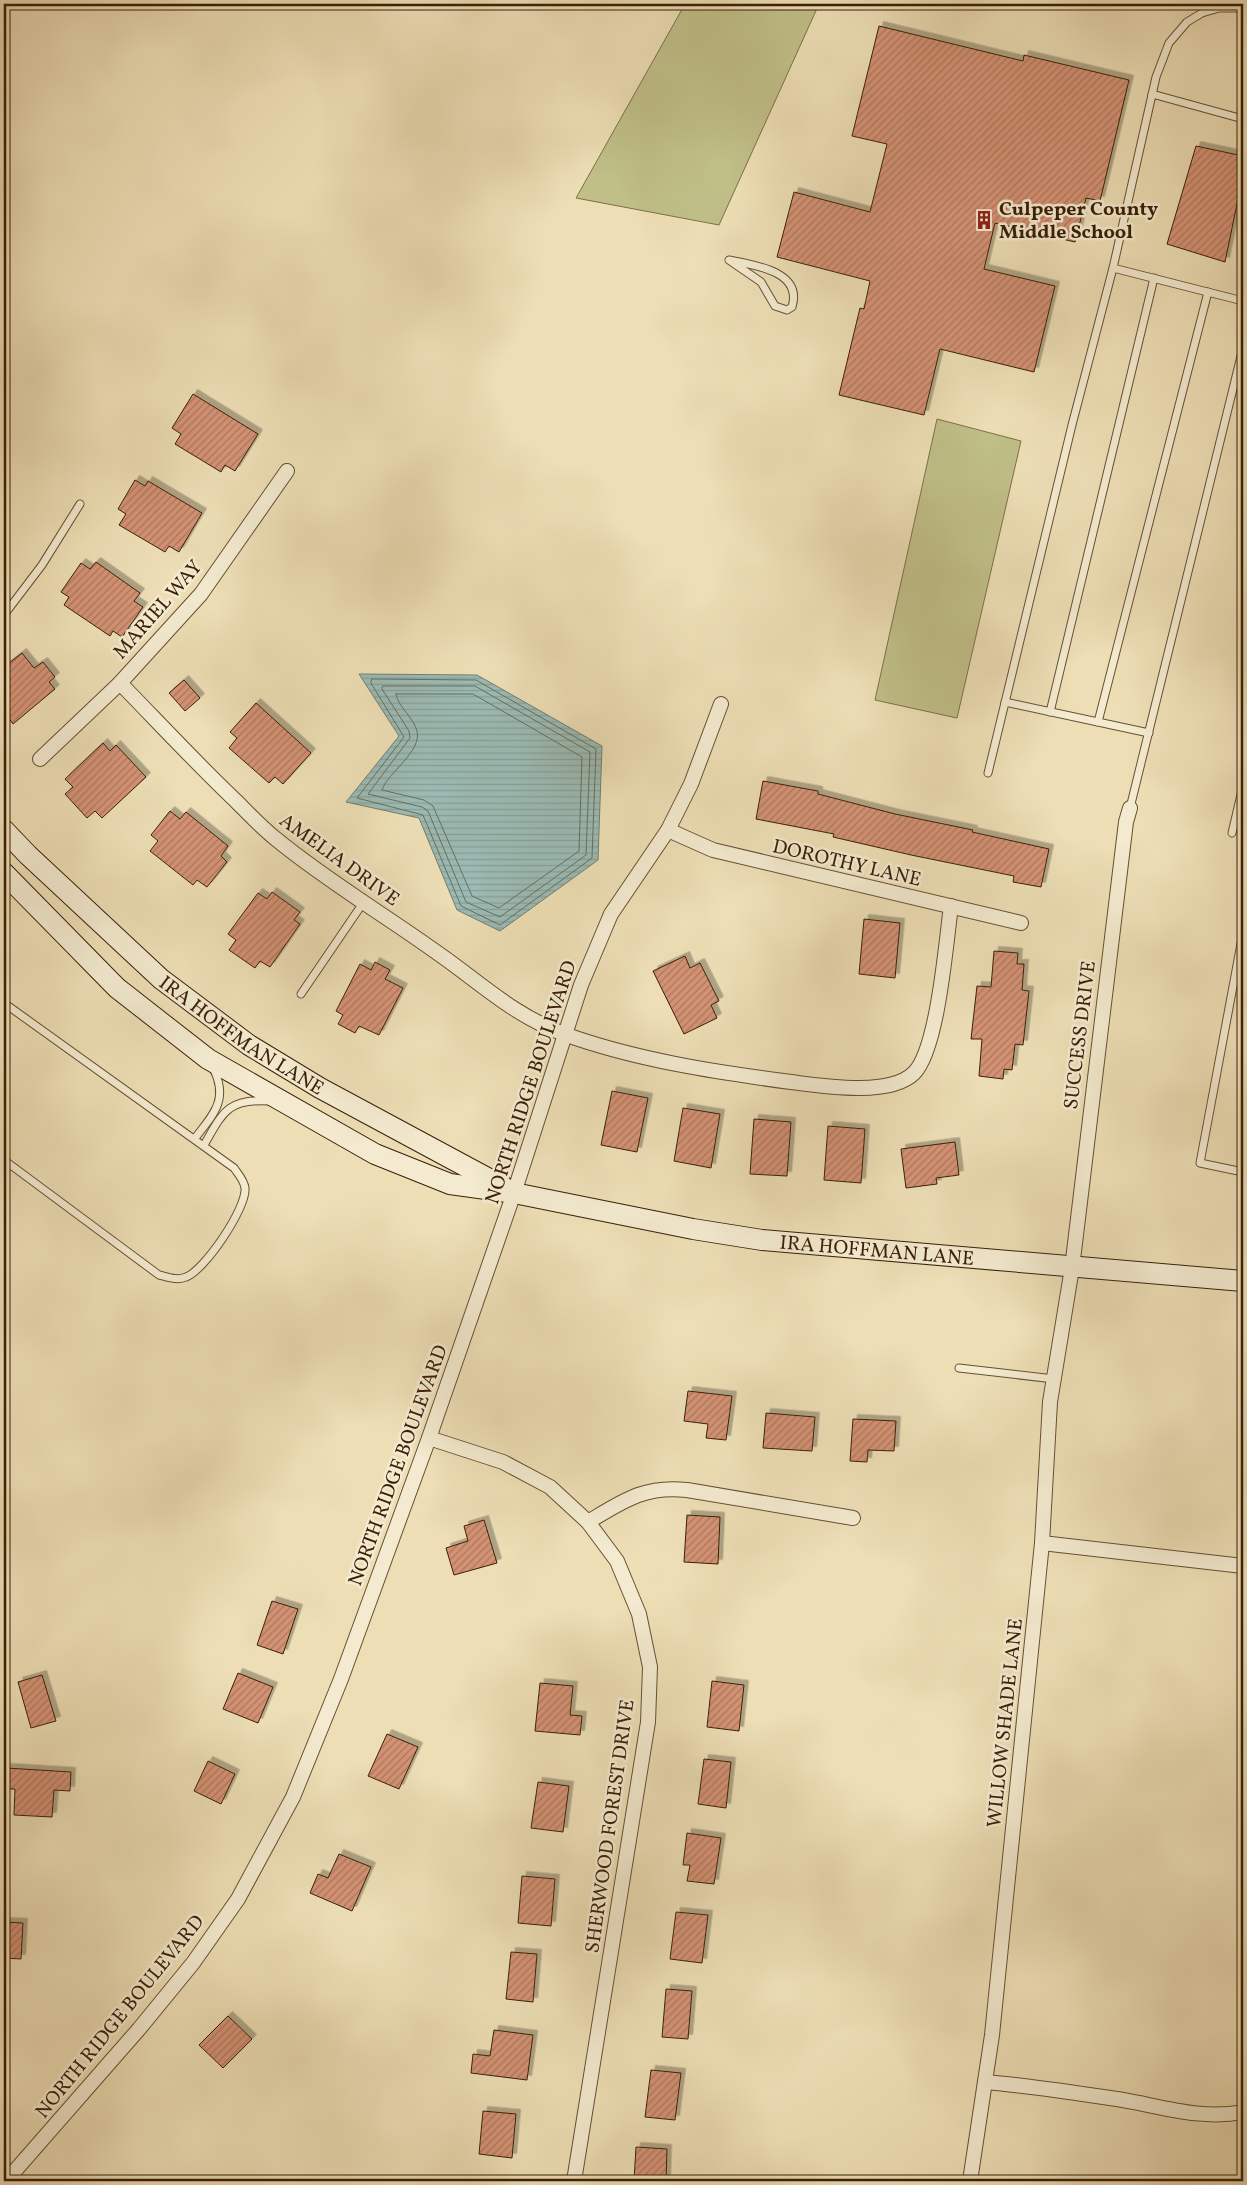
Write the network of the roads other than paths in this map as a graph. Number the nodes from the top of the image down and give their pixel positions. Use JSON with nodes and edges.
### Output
{"nodes":[{"id":1,"x":1243,"y":8,"type":"edge"},
{"id":2,"x":1152,"y":94,"type":"junction"},
{"id":3,"x":1243,"y":119,"type":"edge"},
{"id":4,"x":729,"y":260,"type":"joint"},
{"id":5,"x":1114,"y":268,"type":"junction"},
{"id":6,"x":1154,"y":278,"type":"junction"},
{"id":7,"x":1208,"y":292,"type":"junction"},
{"id":8,"x":1243,"y":301,"type":"edge"},
{"id":9,"x":1243,"y":348,"type":"edge"},
{"id":10,"x":287,"y":471,"type":"dead end"},
{"id":11,"x":80,"y":504,"type":"dead end"},
{"id":12,"x":4,"y":615,"type":"edge"},
{"id":13,"x":120,"y":682,"type":"junction"},
{"id":14,"x":1005,"y":702,"type":"junction"},
{"id":15,"x":721,"y":704,"type":"dead end"},
{"id":16,"x":1050,"y":712,"type":"junction"},
{"id":17,"x":1098,"y":722,"type":"junction"},
{"id":18,"x":1149,"y":733,"type":"junction"},
{"id":19,"x":40,"y":759,"type":"dead end"},
{"id":20,"x":988,"y":773,"type":"dead end"},
{"id":21,"x":1243,"y":786,"type":"edge"},
{"id":22,"x":1130,"y":808,"type":"joint"},
{"id":23,"x":4,"y":830,"type":"edge"},
{"id":24,"x":668,"y":830,"type":"junction"},
{"id":25,"x":1232,"y":833,"type":"dead end"},
{"id":26,"x":4,"y":873,"type":"edge"},
{"id":27,"x":362,"y":903,"type":"junction"},
{"id":28,"x":951,"y":906,"type":"junction"},
{"id":29,"x":1021,"y":923,"type":"dead end"},
{"id":30,"x":1243,"y":933,"type":"edge"},
{"id":31,"x":301,"y":994,"type":"dead end"},
{"id":32,"x":4,"y":1003,"type":"edge"},
{"id":33,"x":564,"y":1034,"type":"junction"},
{"id":34,"x":208,"y":1059,"type":"junction"},
{"id":35,"x":282,"y":1100,"type":"junction"},
{"id":36,"x":194,"y":1138,"type":"junction"},
{"id":37,"x":204,"y":1145,"type":"junction"},
{"id":38,"x":4,"y":1160,"type":"edge"},
{"id":39,"x":1243,"y":1172,"type":"edge"},
{"id":40,"x":514,"y":1193,"type":"junction"},
{"id":41,"x":1072,"y":1268,"type":"junction"},
{"id":42,"x":1243,"y":1281,"type":"edge"},
{"id":43,"x":959,"y":1368,"type":"dead end"},
{"id":44,"x":1054,"y":1379,"type":"junction"},
{"id":45,"x":429,"y":1438,"type":"junction"},
{"id":46,"x":853,"y":1518,"type":"dead end"},
{"id":47,"x":588,"y":1522,"type":"junction"},
{"id":48,"x":1042,"y":1542,"type":"junction"},
{"id":49,"x":1243,"y":1566,"type":"edge"},
{"id":50,"x":986,"y":2082,"type":"junction"},
{"id":51,"x":1243,"y":2112,"type":"edge"},
{"id":52,"x":4,"y":2178,"type":"edge"},
{"id":53,"x":7,"y":2181,"type":"edge"},
{"id":54,"x":574,"y":2181,"type":"edge"},
{"id":55,"x":970,"y":2181,"type":"edge"}],
"edges":[{"from":1,"to":2,"type":"lane"},
{"from":2,"to":3,"type":"lane"},
{"from":2,"to":5,"type":"lane"},
{"from":4,"to":4,"type":"lane"},
{"from":5,"to":6,"type":"lane"},
{"from":5,"to":14,"type":"lane"},
{"from":6,"to":7,"type":"lane"},
{"from":6,"to":16,"type":"lane"},
{"from":7,"to":8,"type":"lane"},
{"from":7,"to":17,"type":"lane"},
{"from":9,"to":18,"type":"lane"},
{"from":10,"to":13,"type":"street","name":"MARIEL WAY"},
{"from":11,"to":12,"type":"lane"},
{"from":13,"to":19,"type":"street","name":"MARIEL WAY"},
{"from":13,"to":27,"type":"street","name":"AMELIA DRIVE"},
{"from":14,"to":16,"type":"lane"},
{"from":14,"to":20,"type":"lane"},
{"from":15,"to":24,"type":"street","name":"NORTH RIDGE BOULEVARD"},
{"from":16,"to":17,"type":"lane"},
{"from":17,"to":18,"type":"lane"},
{"from":18,"to":22,"type":"lane"},
{"from":21,"to":25,"type":"lane"},
{"from":22,"to":41,"type":"street","name":"SUCCESS DRIVE"},
{"from":23,"to":40,"type":"main road","name":"IRA HOFFMAN LANE"},
{"from":24,"to":28,"type":"street","name":"DOROTHY LANE"},
{"from":24,"to":33,"type":"street","name":"NORTH RIDGE BOULEVARD"},
{"from":26,"to":34,"type":"main road","name":"IRA HOFFMAN LANE"},
{"from":27,"to":31,"type":"lane"},
{"from":27,"to":33,"type":"street","name":"AMELIA DRIVE"},
{"from":28,"to":29,"type":"street","name":"DOROTHY LANE"},
{"from":28,"to":33,"type":"street","name":"AMELIA DRIVE"},
{"from":30,"to":39,"type":"lane"},
{"from":32,"to":36,"type":"lane"},
{"from":33,"to":40,"type":"street","name":"NORTH RIDGE BOULEVARD"},
{"from":34,"to":35,"type":"main road","name":"IRA HOFFMAN LANE"},
{"from":34,"to":36,"type":"lane"},
{"from":35,"to":37,"type":"lane"},
{"from":35,"to":40,"type":"main road","name":"IRA HOFFMAN LANE"},
{"from":36,"to":37,"type":"lane"},
{"from":37,"to":38,"type":"lane"},
{"from":40,"to":41,"type":"main road","name":"IRA HOFFMAN LANE"},
{"from":40,"to":45,"type":"street","name":"NORTH RIDGE BOULEVARD"},
{"from":41,"to":42,"type":"main road","name":"IRA HOFFMAN LANE"},
{"from":41,"to":44,"type":"street","name":"WILLOW SHADE LANE"},
{"from":43,"to":44,"type":"lane"},
{"from":44,"to":48,"type":"street","name":"WILLOW SHADE LANE"},
{"from":45,"to":47,"type":"street","name":"SHERWOOD FOREST DRIVE"},
{"from":45,"to":53,"type":"street","name":"NORTH RIDGE BOULEVARD"},
{"from":46,"to":47,"type":"street"},
{"from":47,"to":54,"type":"street","name":"SHERWOOD FOREST DRIVE"},
{"from":48,"to":49,"type":"street"},
{"from":48,"to":50,"type":"street","name":"WILLOW SHADE LANE"},
{"from":50,"to":51,"type":"street"},
{"from":50,"to":55,"type":"street","name":"WILLOW SHADE LANE"},
{"from":52,"to":53,"type":"street"}]}
